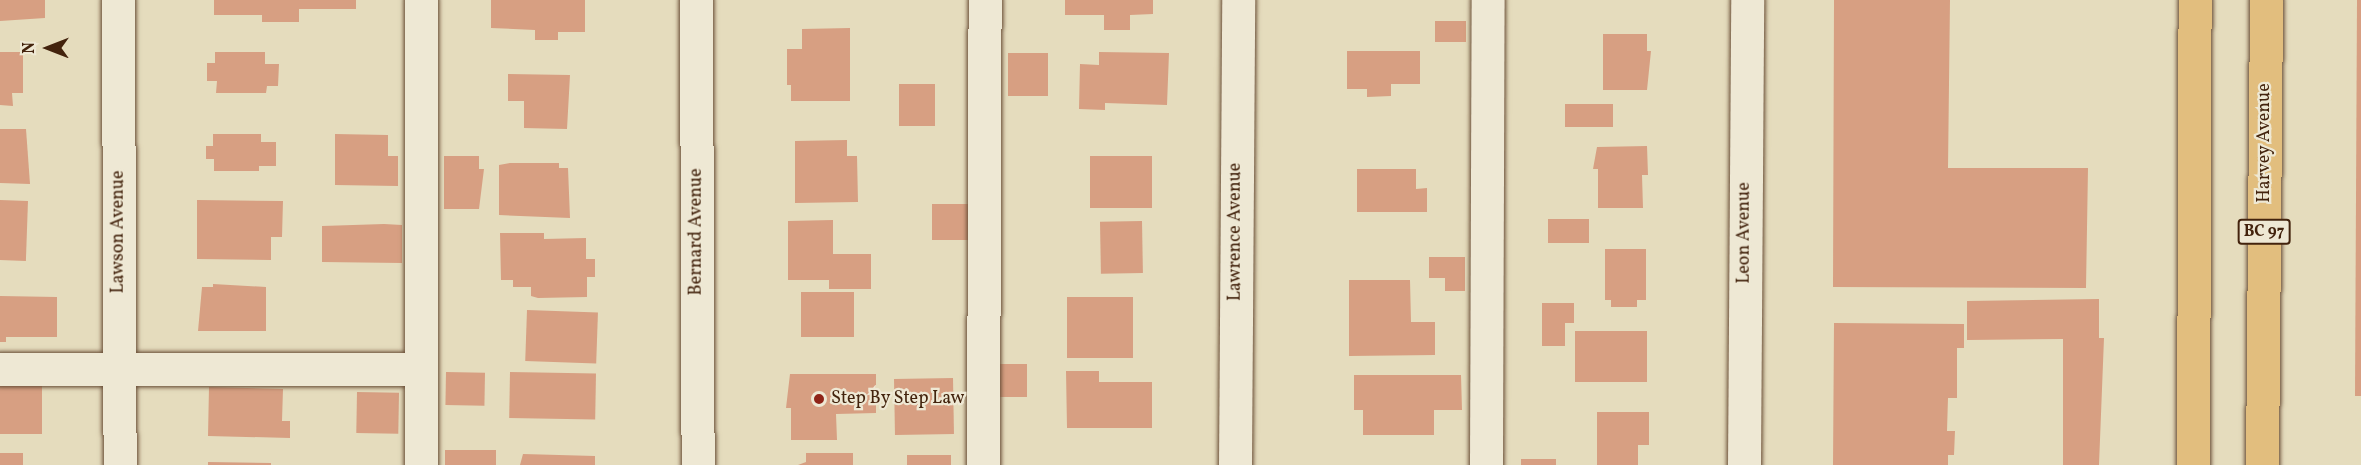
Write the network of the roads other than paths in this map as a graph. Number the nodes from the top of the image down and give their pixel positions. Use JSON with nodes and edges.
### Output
{"nodes":[{"id":1,"x":118,"y":0,"type":"edge"},
{"id":2,"x":421,"y":0,"type":"edge"},
{"id":3,"x":696,"y":0,"type":"edge"},
{"id":4,"x":985,"y":0,"type":"edge"},
{"id":5,"x":1238,"y":0,"type":"edge"},
{"id":6,"x":1488,"y":0,"type":"edge"},
{"id":7,"x":1746,"y":0,"type":"edge"},
{"id":8,"x":2196,"y":0,"type":"edge"},
{"id":9,"x":2266,"y":0,"type":"edge"},
{"id":10,"x":0,"y":369,"type":"edge"},
{"id":11,"x":120,"y":369,"type":"junction"},
{"id":12,"x":421,"y":369,"type":"junction"},
{"id":13,"x":120,"y":465,"type":"edge"},
{"id":14,"x":421,"y":465,"type":"edge"},
{"id":15,"x":698,"y":465,"type":"edge"},
{"id":16,"x":983,"y":465,"type":"edge"},
{"id":17,"x":1235,"y":465,"type":"edge"},
{"id":18,"x":1486,"y":465,"type":"edge"},
{"id":19,"x":1744,"y":465,"type":"edge"},
{"id":20,"x":2193,"y":465,"type":"edge"},
{"id":21,"x":2262,"y":465,"type":"edge"}],
"edges":[{"from":1,"to":11,"type":"street","name":"Lawson Avenue"},
{"from":2,"to":12,"type":"street"},
{"from":3,"to":15,"type":"street","name":"Bernard Avenue"},
{"from":4,"to":16,"type":"street"},
{"from":5,"to":17,"type":"street","name":"Lawrence Avenue"},
{"from":6,"to":18,"type":"street"},
{"from":7,"to":19,"type":"street","name":"Leon Avenue"},
{"from":8,"to":20,"type":"highway"},
{"from":9,"to":21,"type":"highway","name":"Harvey Avenue","number":"BC 97"},
{"from":10,"to":11,"type":"street"},
{"from":11,"to":12,"type":"street"},
{"from":11,"to":13,"type":"street","name":"Lawson Avenue"},
{"from":12,"to":14,"type":"street"}]}
